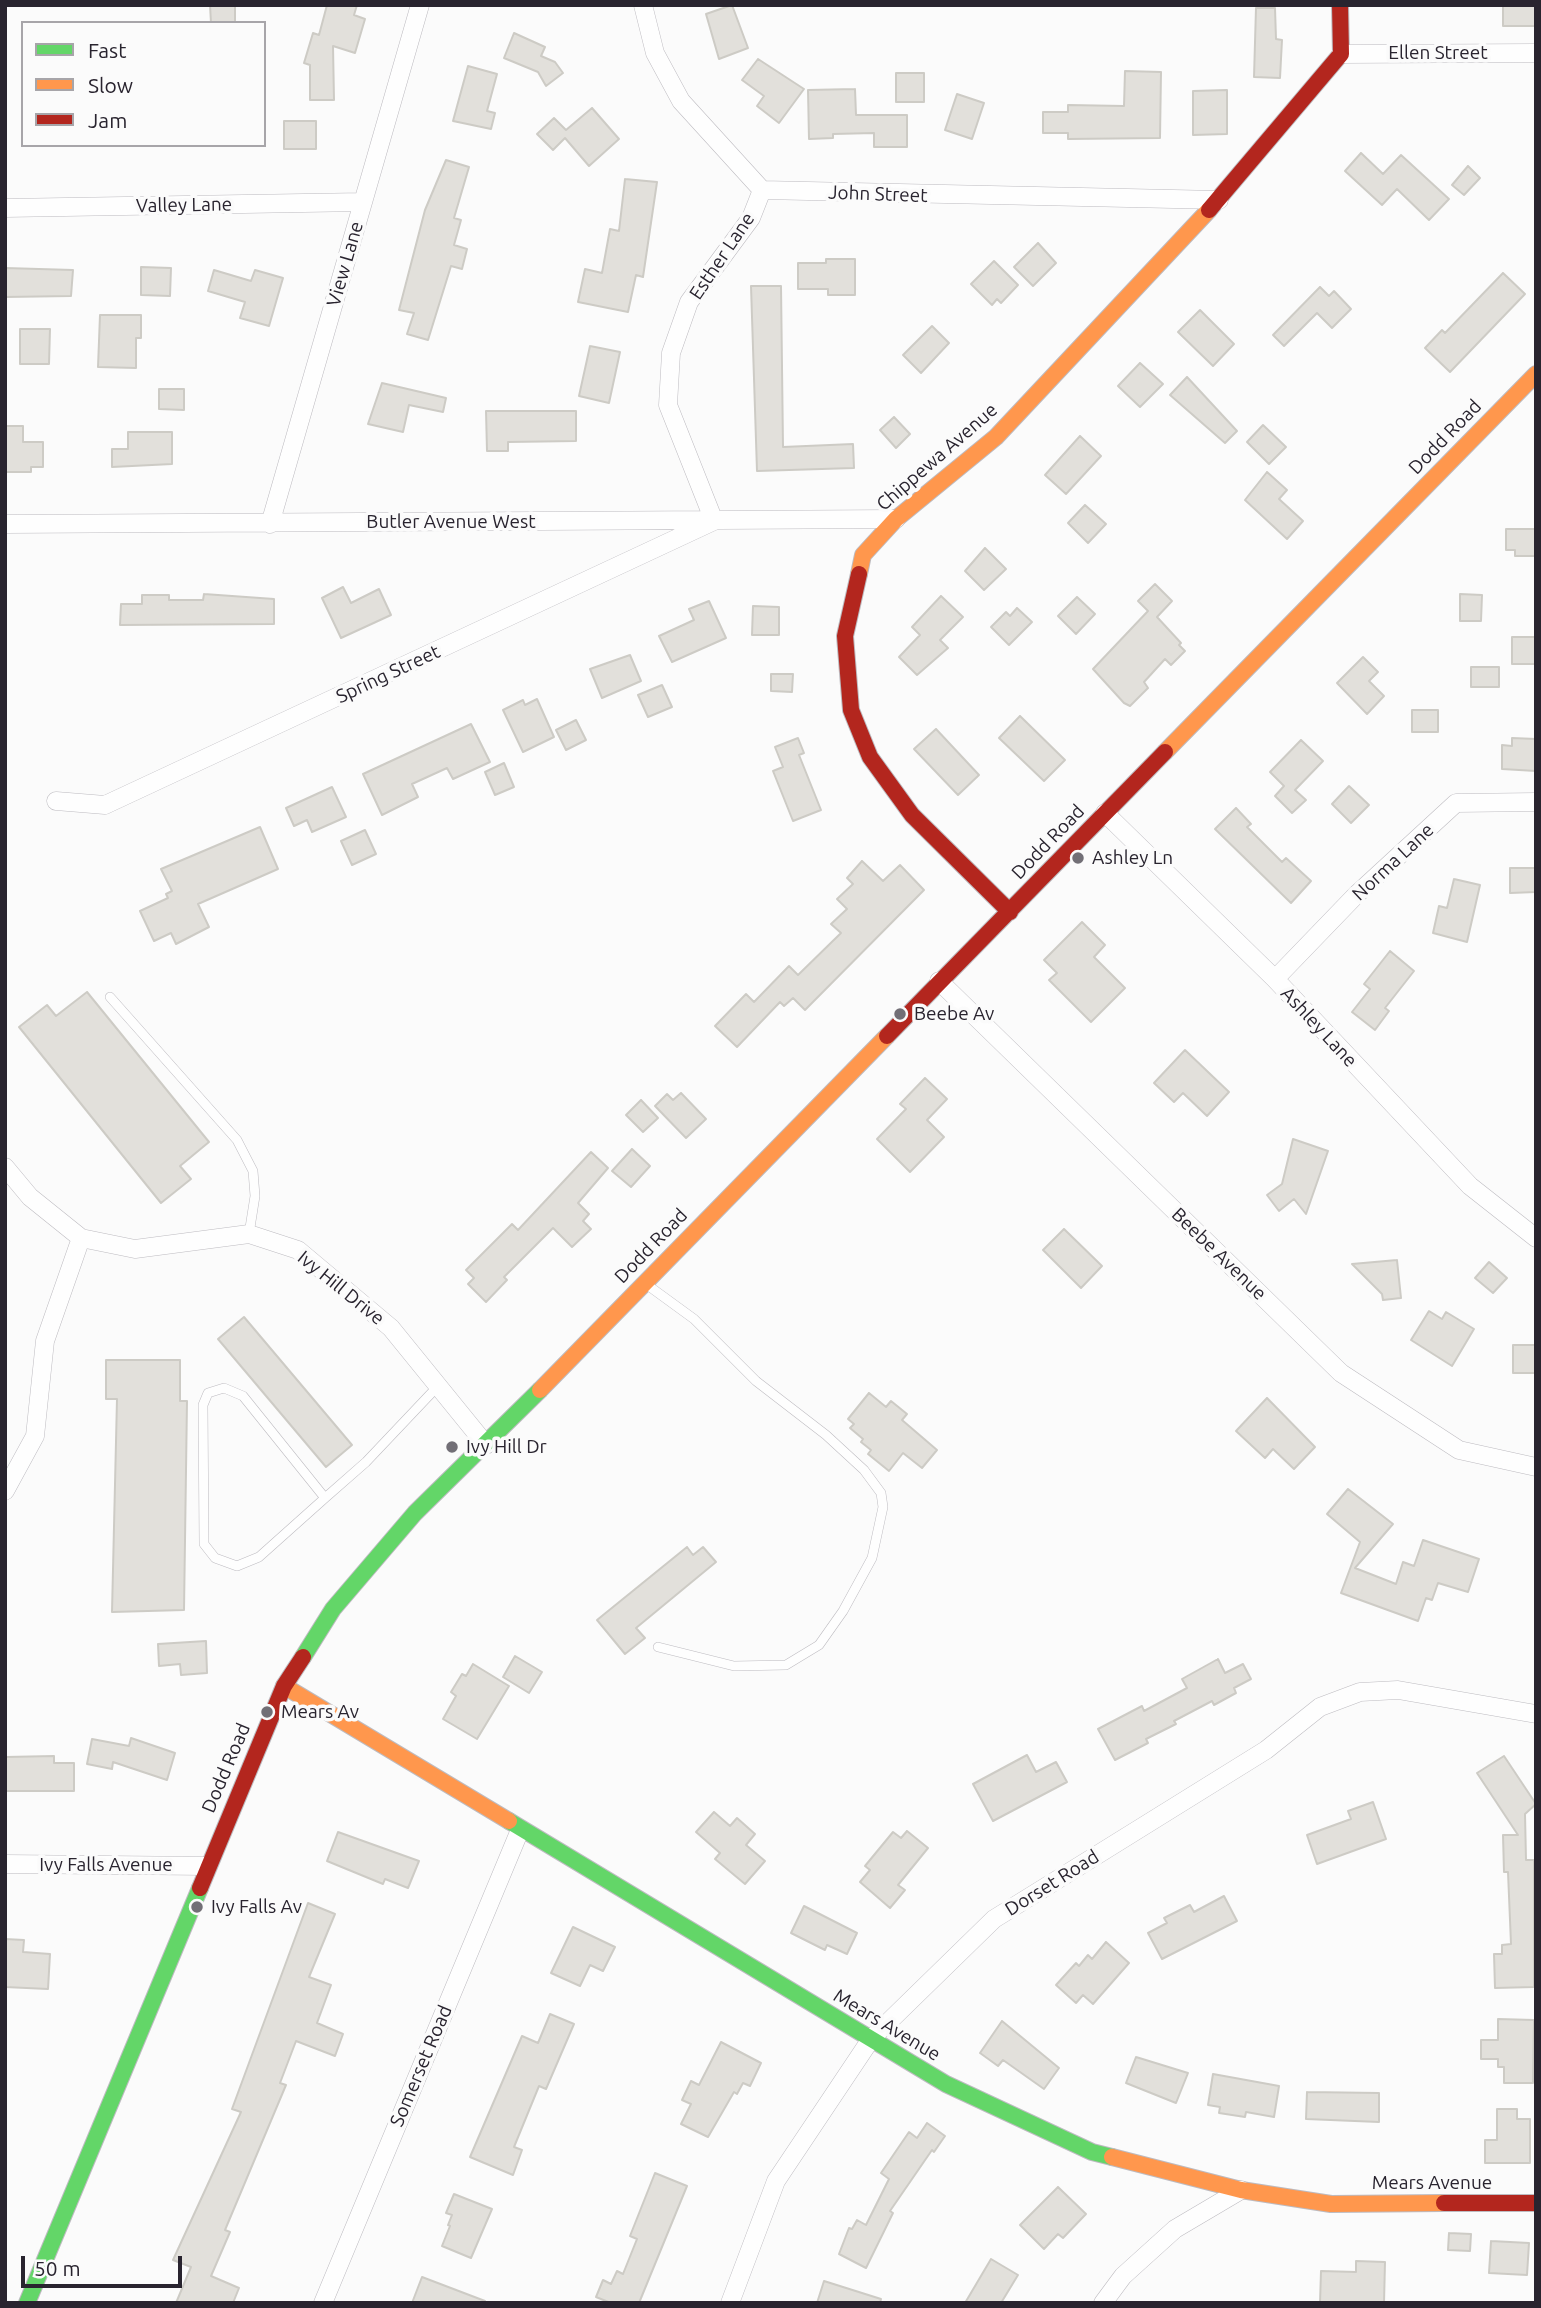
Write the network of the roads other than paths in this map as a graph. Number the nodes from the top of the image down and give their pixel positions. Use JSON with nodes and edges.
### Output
{"nodes":[{"id":1,"x":420,"y":5,"type":"edge"},
{"id":2,"x":643,"y":5,"type":"edge"},
{"id":3,"x":1340,"y":5,"type":"edge"},
{"id":4,"x":1536,"y":52,"type":"edge"},
{"id":5,"x":1341,"y":54,"type":"junction"},
{"id":6,"x":762,"y":190,"type":"junction"},
{"id":7,"x":1219,"y":200,"type":"junction"},
{"id":8,"x":363,"y":202,"type":"junction"},
{"id":9,"x":5,"y":208,"type":"edge"},
{"id":10,"x":1536,"y":374,"type":"edge"},
{"id":11,"x":896,"y":519,"type":"junction"},
{"id":12,"x":715,"y":521,"type":"junction"},
{"id":13,"x":5,"y":524,"type":"edge"},
{"id":14,"x":270,"y":524,"type":"junction"},
{"id":15,"x":56,"y":802,"type":"dead end"},
{"id":16,"x":1536,"y":802,"type":"edge"},
{"id":17,"x":1105,"y":813,"type":"junction"},
{"id":18,"x":1010,"y":912,"type":"junction"},
{"id":19,"x":1275,"y":979,"type":"junction"},
{"id":20,"x":939,"y":981,"type":"junction"},
{"id":21,"x":110,"y":997,"type":"dead end"},
{"id":22,"x":5,"y":1167,"type":"edge"},
{"id":23,"x":249,"y":1234,"type":"junction"},
{"id":24,"x":81,"y":1238,"type":"junction"},
{"id":25,"x":1536,"y":1238,"type":"edge"},
{"id":26,"x":645,"y":1283,"type":"junction"},
{"id":27,"x":438,"y":1386,"type":"junction"},
{"id":28,"x":486,"y":1446,"type":"junction"},
{"id":29,"x":1536,"y":1467,"type":"edge"},
{"id":30,"x":5,"y":1491,"type":"edge"},
{"id":31,"x":325,"y":1498,"type":"junction"},
{"id":32,"x":658,"y":1647,"type":"dead end"},
{"id":33,"x":284,"y":1686,"type":"junction"},
{"id":34,"x":1536,"y":1714,"type":"edge"},
{"id":35,"x":520,"y":1830,"type":"junction"},
{"id":36,"x":5,"y":1864,"type":"edge"},
{"id":37,"x":207,"y":1866,"type":"junction"},
{"id":38,"x":871,"y":2039,"type":"junction"},
{"id":39,"x":1241,"y":2190,"type":"junction"},
{"id":40,"x":1536,"y":2203,"type":"edge"},
{"id":41,"x":27,"y":2303,"type":"edge"},
{"id":42,"x":323,"y":2303,"type":"edge"},
{"id":43,"x":730,"y":2303,"type":"edge"},
{"id":44,"x":1103,"y":2303,"type":"edge"}],
"edges":[{"from":1,"to":8,"type":"street","name":"View Lane"},
{"from":2,"to":6,"type":"street"},
{"from":3,"to":5,"type":"street"},
{"from":4,"to":5,"type":"street","name":"Ellen Street"},
{"from":5,"to":7,"type":"street","name":"Chippewa Avenue"},
{"from":6,"to":7,"type":"street","name":"John Street"},
{"from":6,"to":12,"type":"street","name":"Esther Lane"},
{"from":7,"to":11,"type":"street","name":"Chippewa Avenue"},
{"from":8,"to":9,"type":"street","name":"Valley Lane"},
{"from":8,"to":14,"type":"street","name":"View Lane"},
{"from":10,"to":17,"type":"street","name":"Dodd Road"},
{"from":11,"to":12,"type":"street","name":"Butler Avenue West"},
{"from":11,"to":18,"type":"street","name":"Chippewa Avenue"},
{"from":12,"to":14,"type":"street","name":"Butler Avenue West"},
{"from":12,"to":15,"type":"street","name":"Spring Street"},
{"from":13,"to":14,"type":"street","name":"Butler Avenue West"},
{"from":16,"to":19,"type":"street","name":"Norma Lane"},
{"from":17,"to":18,"type":"street","name":"Dodd Road"},
{"from":17,"to":19,"type":"street","name":"Ashley Lane"},
{"from":18,"to":20,"type":"street","name":"Dodd Road"},
{"from":19,"to":25,"type":"street","name":"Ashley Lane"},
{"from":20,"to":26,"type":"street","name":"Dodd Road"},
{"from":20,"to":29,"type":"street","name":"Beebe Avenue"},
{"from":21,"to":23,"type":"lane"},
{"from":22,"to":24,"type":"street","name":"Ivy Hill Drive"},
{"from":23,"to":24,"type":"street","name":"Ivy Hill Drive"},
{"from":23,"to":27,"type":"street","name":"Ivy Hill Drive"},
{"from":24,"to":30,"type":"street"},
{"from":26,"to":28,"type":"street","name":"Dodd Road"},
{"from":26,"to":32,"type":"lane"},
{"from":27,"to":28,"type":"street","name":"Ivy Hill Drive"},
{"from":27,"to":31,"type":"lane"},
{"from":28,"to":33,"type":"street","name":"Dodd Road"},
{"from":31,"to":31,"type":"lane"},
{"from":33,"to":35,"type":"street","name":"Mears Avenue"},
{"from":33,"to":37,"type":"street","name":"Dodd Road"},
{"from":34,"to":38,"type":"street","name":"Dorset Road"},
{"from":35,"to":38,"type":"street","name":"Mears Avenue"},
{"from":35,"to":42,"type":"street","name":"Somerset Road"},
{"from":36,"to":37,"type":"street","name":"Ivy Falls Avenue"},
{"from":37,"to":41,"type":"street","name":"Dodd Road"},
{"from":38,"to":39,"type":"street","name":"Mears Avenue"},
{"from":38,"to":43,"type":"street","name":"Dorset Road"},
{"from":39,"to":40,"type":"street","name":"Mears Avenue"},
{"from":39,"to":44,"type":"street"}]}
